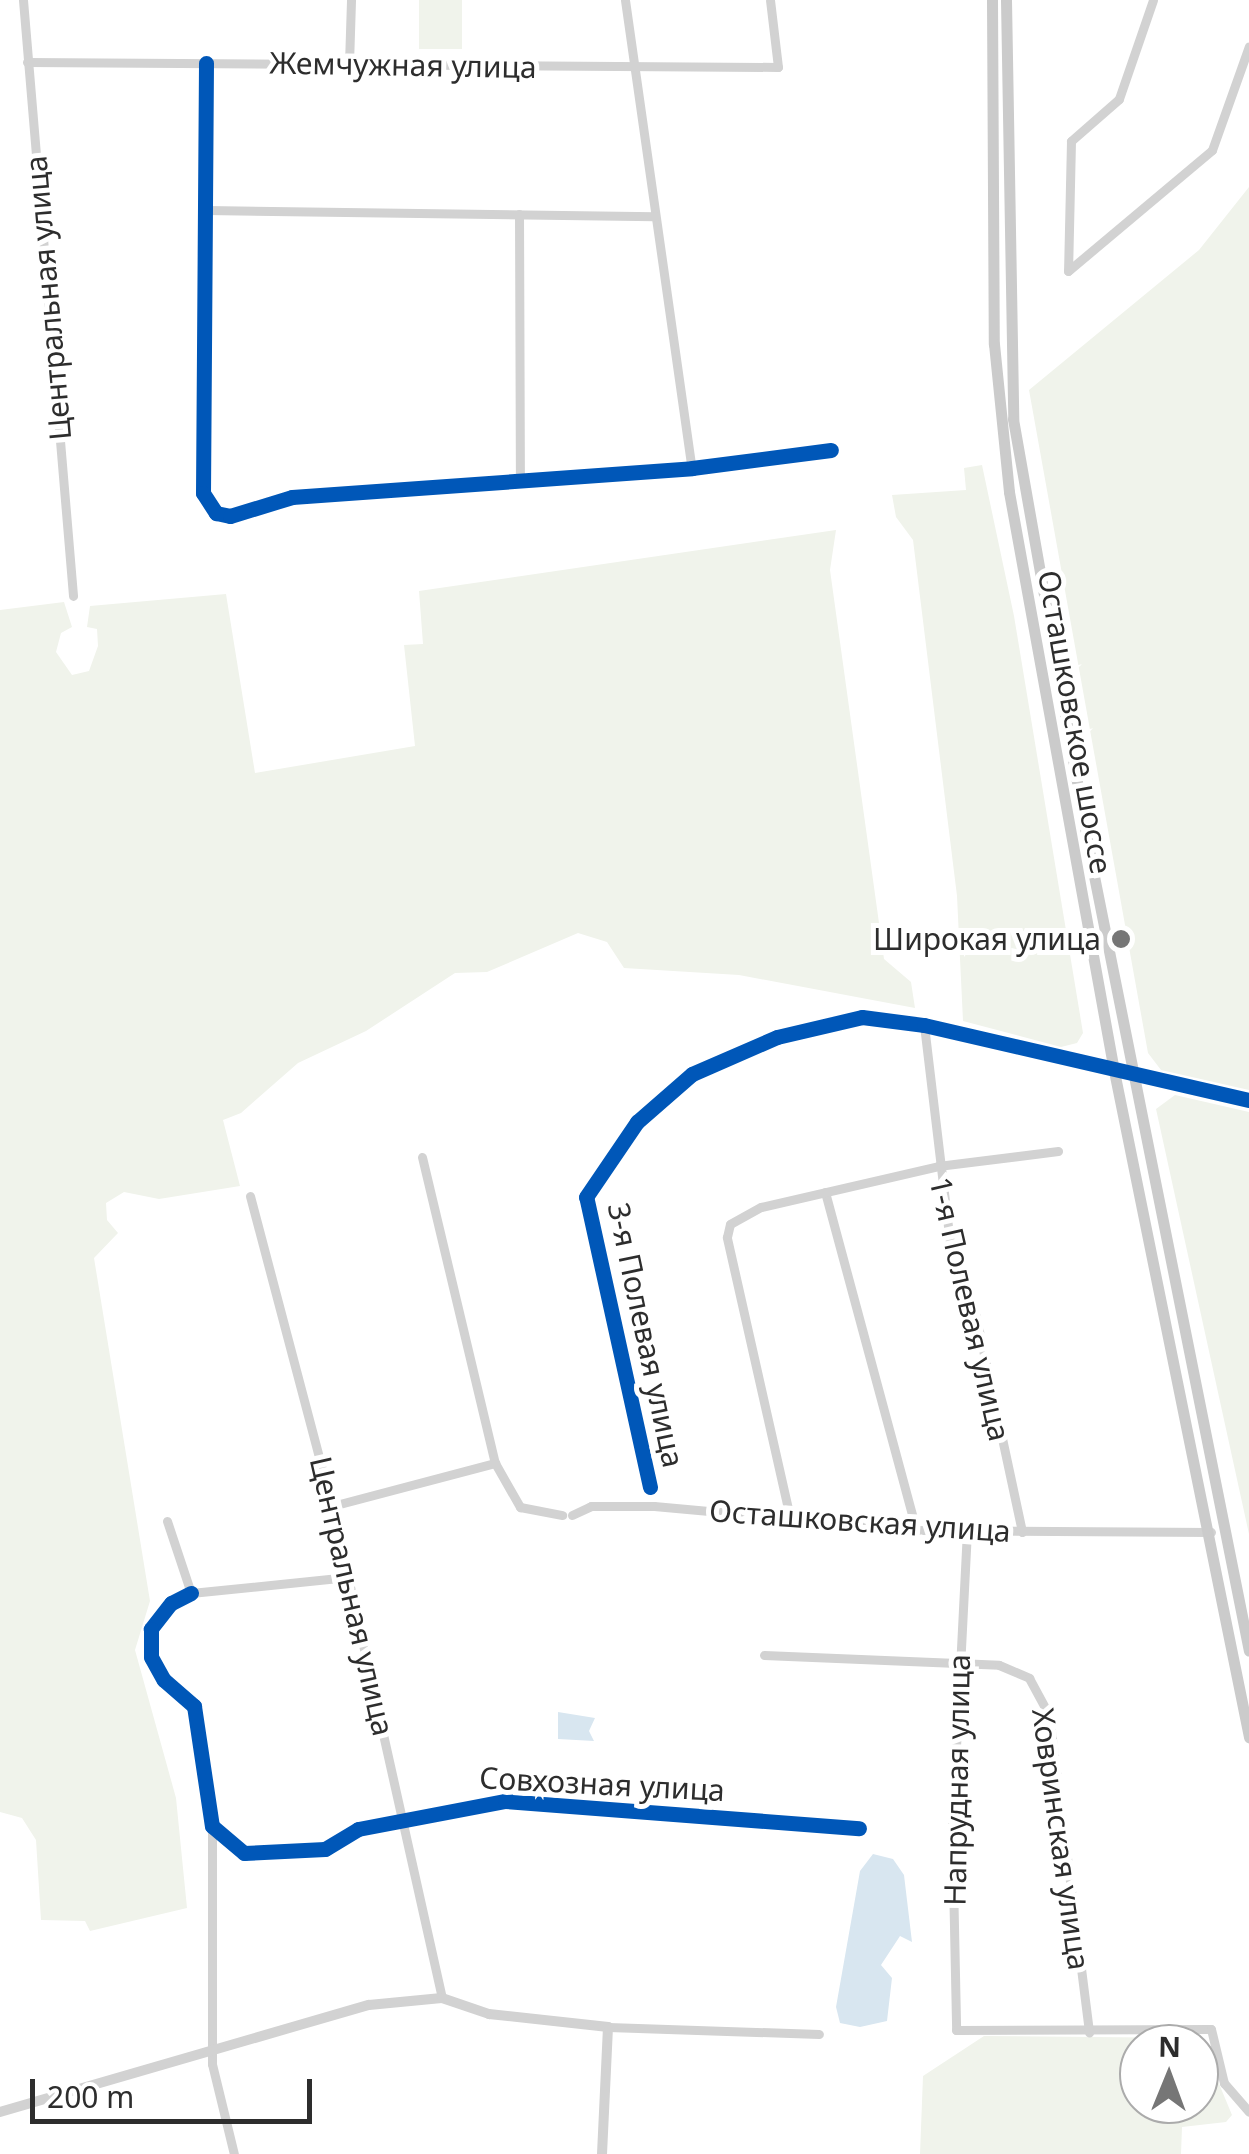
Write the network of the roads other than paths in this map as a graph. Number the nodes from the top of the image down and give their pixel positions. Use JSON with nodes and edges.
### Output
{"nodes":[{"id":1,"x":23,"y":0,"type":"edge"},
{"id":2,"x":352,"y":0,"type":"edge"},
{"id":3,"x":624,"y":0,"type":"edge"},
{"id":4,"x":770,"y":0,"type":"edge"},
{"id":5,"x":992,"y":0,"type":"edge"},
{"id":6,"x":1006,"y":0,"type":"edge"},
{"id":7,"x":1153,"y":0,"type":"edge"},
{"id":8,"x":1249,"y":46,"type":"edge"},
{"id":9,"x":28,"y":62,"type":"junction"},
{"id":10,"x":206,"y":63,"type":"junction"},
{"id":11,"x":349,"y":64,"type":"junction"},
{"id":12,"x":634,"y":69,"type":"junction"},
{"id":13,"x":206,"y":210,"type":"junction"},
{"id":14,"x":519,"y":214,"type":"junction"},
{"id":15,"x":655,"y":216,"type":"junction"},
{"id":16,"x":831,"y":450,"type":"dead end"},
{"id":17,"x":692,"y":468,"type":"junction"},
{"id":18,"x":520,"y":481,"type":"junction"},
{"id":19,"x":73,"y":596,"type":"dead end"},
{"id":20,"x":924,"y":1025,"type":"junction"},
{"id":21,"x":1114,"y":1071,"type":"junction"},
{"id":22,"x":1135,"y":1076,"type":"junction"},
{"id":23,"x":1249,"y":1100,"type":"edge"},
{"id":24,"x":1058,"y":1152,"type":"dead end"},
{"id":25,"x":422,"y":1157,"type":"dead end"},
{"id":26,"x":938,"y":1166,"type":"junction"},
{"id":27,"x":825,"y":1192,"type":"junction"},
{"id":28,"x":250,"y":1196,"type":"dead end"},
{"id":29,"x":495,"y":1463,"type":"junction"},
{"id":30,"x":650,"y":1487,"type":"dead end"},
{"id":31,"x":332,"y":1506,"type":"junction"},
{"id":32,"x":167,"y":1521,"type":"dead end"},
{"id":33,"x":791,"y":1522,"type":"junction"},
{"id":34,"x":916,"y":1530,"type":"junction"},
{"id":35,"x":967,"y":1530,"type":"junction"},
{"id":36,"x":1022,"y":1532,"type":"junction"},
{"id":37,"x":1211,"y":1532,"type":"junction"},
{"id":38,"x":348,"y":1577,"type":"junction"},
{"id":39,"x":191,"y":1593,"type":"junction"},
{"id":40,"x":1249,"y":1651,"type":"edge"},
{"id":41,"x":764,"y":1655,"type":"dead end"},
{"id":42,"x":956,"y":1664,"type":"junction"},
{"id":43,"x":1249,"y":1737,"type":"edge"},
{"id":44,"x":405,"y":1818,"type":"junction"},
{"id":45,"x":212,"y":1826,"type":"junction"},
{"id":46,"x":859,"y":1828,"type":"dead end"},
{"id":47,"x":442,"y":1998,"type":"junction"},
{"id":48,"x":608,"y":2027,"type":"junction"},
{"id":49,"x":1089,"y":2032,"type":"junction"},
{"id":50,"x":819,"y":2034,"type":"dead end"},
{"id":51,"x":215,"y":2047,"type":"junction"},
{"id":52,"x":0,"y":2112,"type":"edge"},
{"id":53,"x":1249,"y":2112,"type":"edge"},
{"id":54,"x":234,"y":2154,"type":"edge"},
{"id":55,"x":602,"y":2154,"type":"edge"}],
"edges":[{"from":1,"to":9,"type":"street","name":"Центральная улица"},
{"from":2,"to":11,"type":"street"},
{"from":3,"to":12,"type":"street"},
{"from":4,"to":12,"type":"street","name":"Жемчужная улица"},
{"from":5,"to":21,"type":"main road","name":"Осташковское шоссе"},
{"from":6,"to":22,"type":"main road","name":"Осташковское шоссе"},
{"from":7,"to":8,"type":"street"},
{"from":9,"to":10,"type":"street","name":"Жемчужная улица"},
{"from":9,"to":19,"type":"street","name":"Центральная улица"},
{"from":10,"to":11,"type":"street","name":"Жемчужная улица"},
{"from":10,"to":13,"type":"street"},
{"from":11,"to":12,"type":"street","name":"Жемчужная улица"},
{"from":12,"to":15,"type":"street"},
{"from":13,"to":14,"type":"street"},
{"from":13,"to":18,"type":"street"},
{"from":14,"to":15,"type":"street"},
{"from":14,"to":18,"type":"street"},
{"from":15,"to":17,"type":"street"},
{"from":16,"to":17,"type":"street"},
{"from":17,"to":18,"type":"street"},
{"from":20,"to":21,"type":"street"},
{"from":20,"to":26,"type":"street","name":"1-я Полевая улица"},
{"from":20,"to":30,"type":"street","name":"3-я Полевая улица"},
{"from":21,"to":22,"type":"street"},
{"from":21,"to":37,"type":"main road","name":"Осташковское шоссе"},
{"from":22,"to":23,"type":"street"},
{"from":22,"to":40,"type":"main road","name":"Осташковское шоссе"},
{"from":24,"to":26,"type":"street"},
{"from":25,"to":29,"type":"street","name":"Осташковская улица"},
{"from":26,"to":27,"type":"street"},
{"from":26,"to":36,"type":"street","name":"1-я Полевая улица"},
{"from":27,"to":33,"type":"street"},
{"from":27,"to":34,"type":"street"},
{"from":28,"to":31,"type":"street","name":"Центральная улица"},
{"from":29,"to":31,"type":"street"},
{"from":29,"to":33,"type":"street","name":"Осташковская улица"},
{"from":31,"to":38,"type":"street","name":"Центральная улица"},
{"from":32,"to":39,"type":"street"},
{"from":33,"to":34,"type":"street","name":"Осташковская улица"},
{"from":34,"to":35,"type":"street","name":"Осташковская улица"},
{"from":35,"to":36,"type":"street","name":"Осташковская улица"},
{"from":35,"to":42,"type":"street","name":"Напрудная улица"},
{"from":36,"to":37,"type":"street","name":"Осташковская улица"},
{"from":37,"to":43,"type":"main road","name":"Осташковское шоссе"},
{"from":38,"to":39,"type":"street"},
{"from":38,"to":44,"type":"street","name":"Центральная улица"},
{"from":39,"to":45,"type":"street"},
{"from":41,"to":42,"type":"street","name":"Ховринская улица"},
{"from":42,"to":49,"type":"street","name":"Ховринская улица"},
{"from":42,"to":49,"type":"street","name":"Напрудная улица"},
{"from":44,"to":45,"type":"street","name":"Совхозная улица"},
{"from":44,"to":46,"type":"street","name":"Совхозная улица"},
{"from":44,"to":47,"type":"street","name":"Центральная улица"},
{"from":45,"to":51,"type":"street"},
{"from":47,"to":48,"type":"street"},
{"from":47,"to":51,"type":"street"},
{"from":48,"to":50,"type":"street"},
{"from":48,"to":55,"type":"street"},
{"from":49,"to":53,"type":"street"},
{"from":51,"to":52,"type":"street"},
{"from":51,"to":54,"type":"street"}]}
